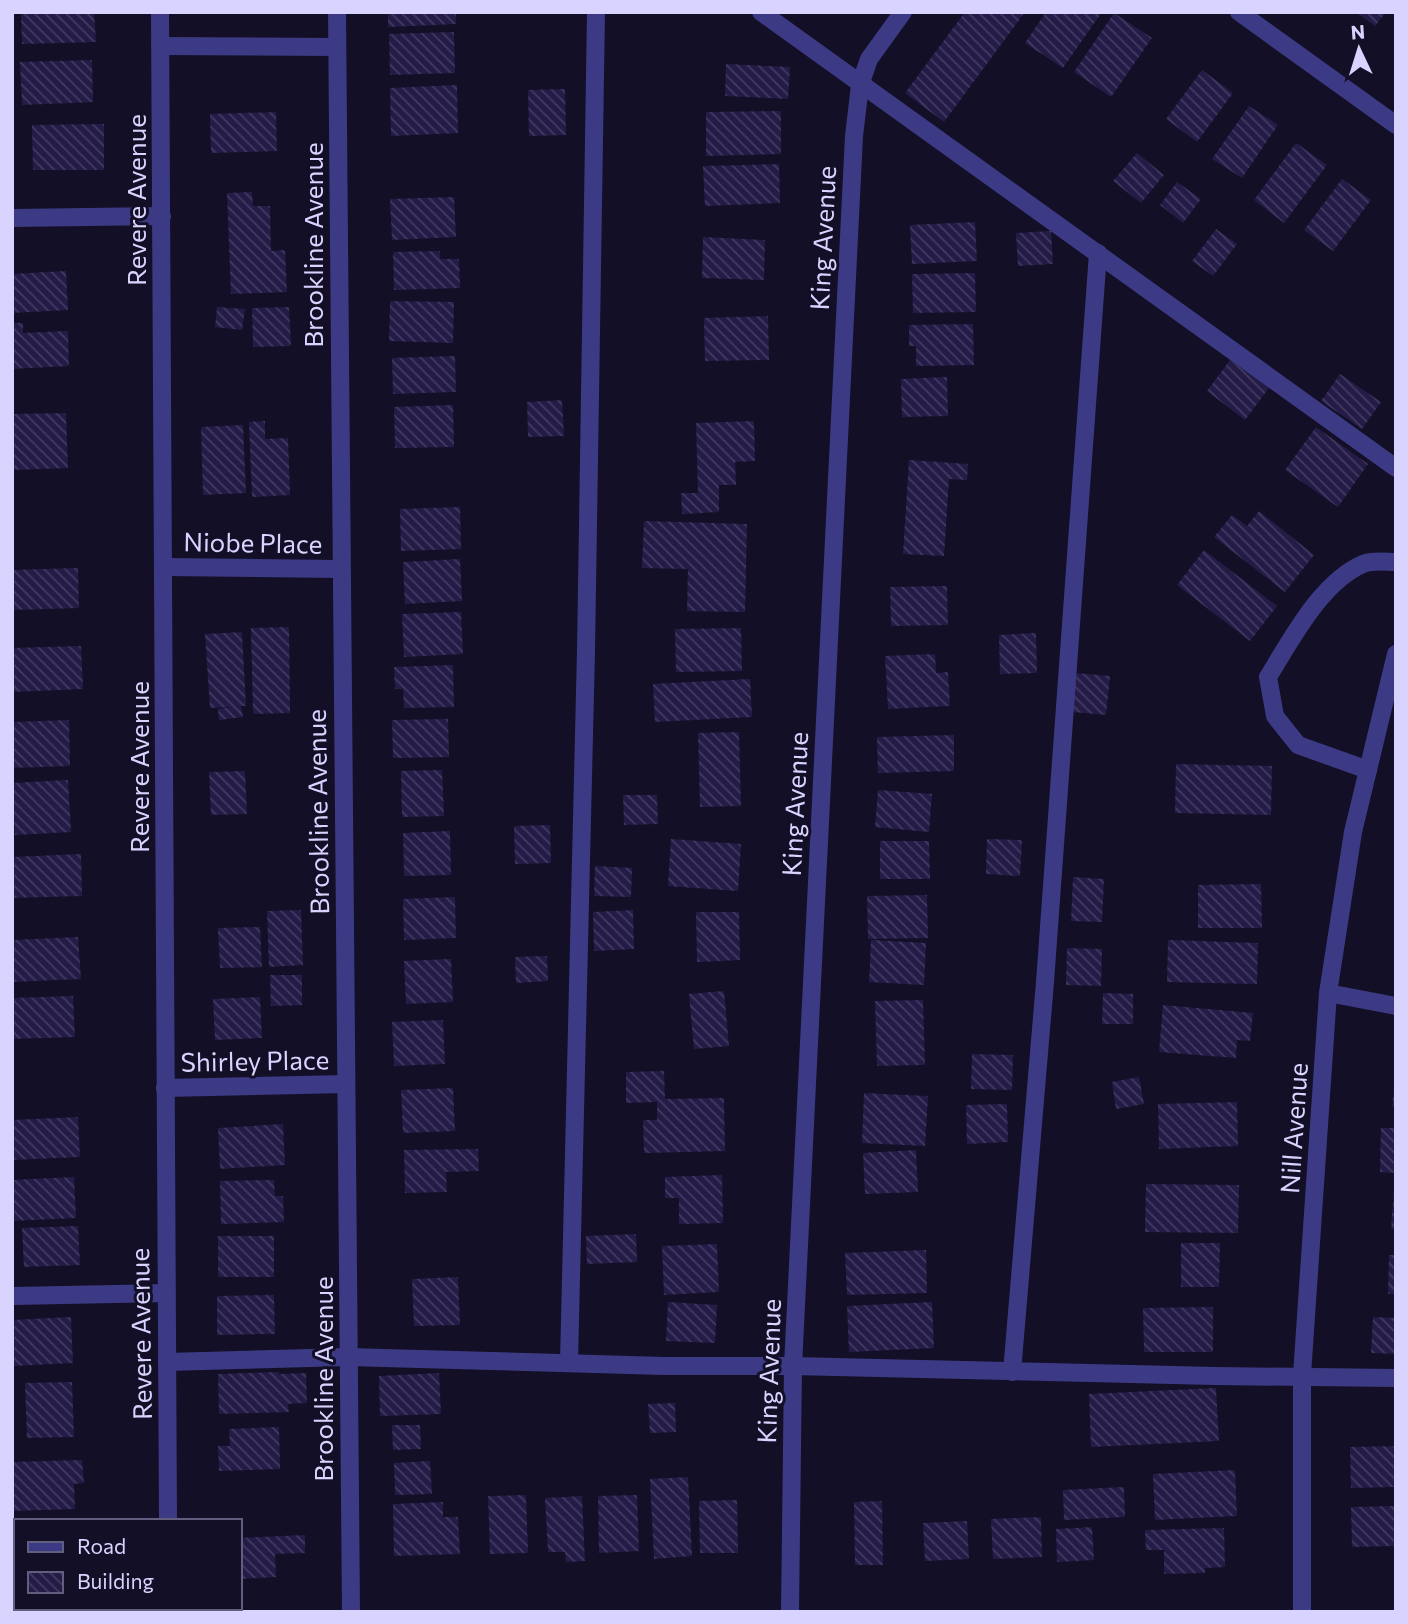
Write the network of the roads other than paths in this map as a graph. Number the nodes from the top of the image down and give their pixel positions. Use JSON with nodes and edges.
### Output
{"nodes":[{"id":1,"x":160,"y":12,"type":"edge"},
{"id":2,"x":337,"y":12,"type":"edge"},
{"id":3,"x":596,"y":12,"type":"edge"},
{"id":4,"x":761,"y":12,"type":"edge"},
{"id":5,"x":903,"y":12,"type":"edge"},
{"id":6,"x":1239,"y":12,"type":"edge"},
{"id":7,"x":160,"y":46,"type":"junction"},
{"id":8,"x":337,"y":47,"type":"junction"},
{"id":9,"x":860,"y":85,"type":"junction"},
{"id":10,"x":1396,"y":125,"type":"edge"},
{"id":11,"x":162,"y":216,"type":"junction"},
{"id":12,"x":12,"y":218,"type":"edge"},
{"id":13,"x":1098,"y":253,"type":"junction"},
{"id":14,"x":1396,"y":468,"type":"edge"},
{"id":15,"x":1396,"y":562,"type":"edge"},
{"id":16,"x":164,"y":567,"type":"junction"},
{"id":17,"x":341,"y":569,"type":"junction"},
{"id":18,"x":1396,"y":654,"type":"edge"},
{"id":19,"x":1368,"y":770,"type":"junction"},
{"id":20,"x":1328,"y":993,"type":"junction"},
{"id":21,"x":1396,"y":1006,"type":"edge"},
{"id":22,"x":346,"y":1084,"type":"junction"},
{"id":23,"x":165,"y":1088,"type":"junction"},
{"id":24,"x":166,"y":1293,"type":"junction"},
{"id":25,"x":12,"y":1296,"type":"edge"},
{"id":26,"x":348,"y":1357,"type":"junction"},
{"id":27,"x":167,"y":1362,"type":"junction"},
{"id":28,"x":569,"y":1362,"type":"junction"},
{"id":29,"x":793,"y":1366,"type":"junction"},
{"id":30,"x":1012,"y":1372,"type":"junction"},
{"id":31,"x":1302,"y":1375,"type":"junction"},
{"id":32,"x":1396,"y":1378,"type":"edge"},
{"id":33,"x":168,"y":1519,"type":"edge"},
{"id":34,"x":351,"y":1612,"type":"edge"},
{"id":35,"x":790,"y":1612,"type":"edge"},
{"id":36,"x":1302,"y":1612,"type":"edge"}],
"edges":[{"from":1,"to":7,"type":"street","name":"Revere Avenue"},
{"from":2,"to":8,"type":"street","name":"Brookline Avenue"},
{"from":3,"to":28,"type":"street"},
{"from":4,"to":9,"type":"street"},
{"from":5,"to":9,"type":"street","name":"King Avenue"},
{"from":6,"to":10,"type":"street"},
{"from":7,"to":8,"type":"street"},
{"from":7,"to":11,"type":"street","name":"Revere Avenue"},
{"from":8,"to":17,"type":"street","name":"Brookline Avenue"},
{"from":9,"to":13,"type":"street"},
{"from":9,"to":29,"type":"street","name":"King Avenue"},
{"from":11,"to":12,"type":"street"},
{"from":11,"to":16,"type":"street","name":"Revere Avenue"},
{"from":13,"to":14,"type":"street"},
{"from":13,"to":30,"type":"street"},
{"from":15,"to":19,"type":"street"},
{"from":16,"to":17,"type":"street","name":"Niobe Place"},
{"from":16,"to":23,"type":"street","name":"Revere Avenue"},
{"from":17,"to":22,"type":"street","name":"Brookline Avenue"},
{"from":18,"to":19,"type":"street","name":"Nill Avenue"},
{"from":19,"to":20,"type":"street","name":"Nill Avenue"},
{"from":20,"to":21,"type":"street"},
{"from":20,"to":31,"type":"street","name":"Nill Avenue"},
{"from":22,"to":23,"type":"street","name":"Shirley Place"},
{"from":22,"to":26,"type":"street","name":"Brookline Avenue"},
{"from":23,"to":24,"type":"street","name":"Revere Avenue"},
{"from":24,"to":25,"type":"street"},
{"from":24,"to":27,"type":"street","name":"Revere Avenue"},
{"from":26,"to":27,"type":"street"},
{"from":26,"to":28,"type":"street"},
{"from":26,"to":34,"type":"street","name":"Brookline Avenue"},
{"from":27,"to":33,"type":"street","name":"Revere Avenue"},
{"from":28,"to":29,"type":"street"},
{"from":29,"to":30,"type":"street"},
{"from":29,"to":35,"type":"street","name":"King Avenue"},
{"from":30,"to":31,"type":"street"},
{"from":31,"to":32,"type":"street"},
{"from":31,"to":36,"type":"street","name":"Nill Avenue"}]}
